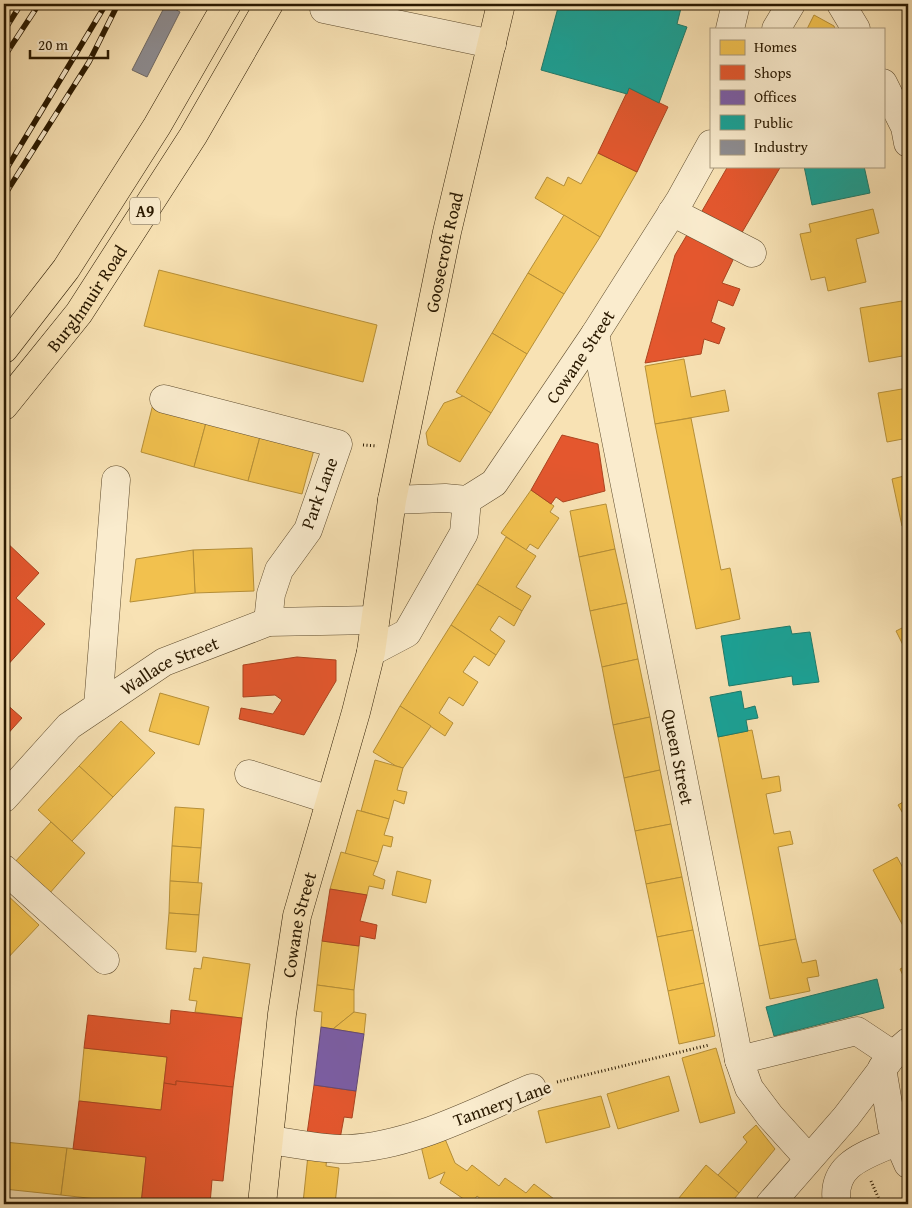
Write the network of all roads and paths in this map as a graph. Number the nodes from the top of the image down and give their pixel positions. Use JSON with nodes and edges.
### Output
{"nodes":[{"id":1,"x":228,"y":4,"type":"edge"},
{"id":2,"x":269,"y":4,"type":"edge"},
{"id":3,"x":500,"y":4,"type":"edge"},
{"id":4,"x":736,"y":4,"type":"edge"},
{"id":5,"x":791,"y":4,"type":"edge"},
{"id":6,"x":841,"y":4,"type":"edge"},
{"id":7,"x":324,"y":9,"type":"dead end"},
{"id":8,"x":730,"y":28,"type":"edge"},
{"id":9,"x":777,"y":28,"type":"edge"},
{"id":10,"x":855,"y":28,"type":"edge"},
{"id":11,"x":492,"y":44,"type":"junction"},
{"id":12,"x":884,"y":85,"type":"edge"},
{"id":13,"x":908,"y":143,"type":"edge"},
{"id":14,"x":710,"y":146,"type":"edge"},
{"id":15,"x":676,"y":206,"type":"junction"},
{"id":16,"x":752,"y":252,"type":"dead end"},
{"id":17,"x":595,"y":334,"type":"junction"},
{"id":18,"x":4,"y":349,"type":"edge"},
{"id":19,"x":164,"y":399,"type":"dead end"},
{"id":20,"x":4,"y":406,"type":"edge"},
{"id":21,"x":116,"y":480,"type":"dead end"},
{"id":22,"x":392,"y":500,"type":"junction"},
{"id":23,"x":467,"y":500,"type":"junction"},
{"id":24,"x":375,"y":620,"type":"junction"},
{"id":25,"x":268,"y":622,"type":"junction"},
{"id":26,"x":370,"y":652,"type":"junction"},
{"id":27,"x":98,"y":706,"type":"junction"},
{"id":28,"x":249,"y":774,"type":"dead end"},
{"id":29,"x":4,"y":798,"type":"edge"},
{"id":30,"x":330,"y":800,"type":"junction"},
{"id":31,"x":4,"y":869,"type":"edge"},
{"id":32,"x":105,"y":960,"type":"dead end"},
{"id":33,"x":737,"y":1049,"type":"junction"},
{"id":34,"x":895,"y":1055,"type":"edge"},
{"id":35,"x":532,"y":1088,"type":"joint"},
{"id":36,"x":269,"y":1140,"type":"junction"},
{"id":37,"x":903,"y":1153,"type":"edge"},
{"id":38,"x":808,"y":1158,"type":"junction"},
{"id":39,"x":262,"y":1204,"type":"edge"},
{"id":40,"x":770,"y":1204,"type":"edge"},
{"id":41,"x":837,"y":1204,"type":"edge"}],
"edges":[{"from":1,"to":18,"type":"main road","name":"Burghmuir Road","number":"A9"},
{"from":2,"to":20,"type":"main road","name":"Burghmuir Road","number":"A9"},
{"from":3,"to":11,"type":"main road","name":"Goosecroft Road"},
{"from":4,"to":8,"type":"street"},
{"from":5,"to":9,"type":"street"},
{"from":6,"to":10,"type":"street"},
{"from":7,"to":11,"type":"street"},
{"from":11,"to":22,"type":"main road","name":"Goosecroft Road"},
{"from":12,"to":13,"type":"street"},
{"from":14,"to":15,"type":"street","name":"Cowane Street"},
{"from":15,"to":16,"type":"street"},
{"from":15,"to":17,"type":"street","name":"Cowane Street"},
{"from":17,"to":23,"type":"street","name":"Cowane Street"},
{"from":17,"to":33,"type":"street","name":"Queen Street"},
{"from":19,"to":25,"type":"street","name":"Park Lane"},
{"from":21,"to":27,"type":"street"},
{"from":22,"to":23,"type":"street"},
{"from":22,"to":24,"type":"main road","name":"Cowane Street"},
{"from":23,"to":26,"type":"street"},
{"from":24,"to":25,"type":"street","name":"Wallace Street"},
{"from":24,"to":26,"type":"main road","name":"Cowane Street"},
{"from":25,"to":27,"type":"street","name":"Wallace Street"},
{"from":26,"to":30,"type":"main road","name":"Cowane Street"},
{"from":27,"to":29,"type":"street","name":"Wallace Street"},
{"from":28,"to":30,"type":"street"},
{"from":30,"to":36,"type":"main road","name":"Cowane Street"},
{"from":31,"to":32,"type":"street"},
{"from":33,"to":34,"type":"street"},
{"from":33,"to":35,"type":"path","name":"Tannery Lane"},
{"from":33,"to":38,"type":"street","name":"Queen Street"},
{"from":34,"to":37,"type":"street"},
{"from":34,"to":38,"type":"street"},
{"from":35,"to":36,"type":"street","name":"Tannery Lane"},
{"from":36,"to":39,"type":"main road","name":"Cowane Street"},
{"from":37,"to":41,"type":"street"},
{"from":38,"to":40,"type":"street"}]}
